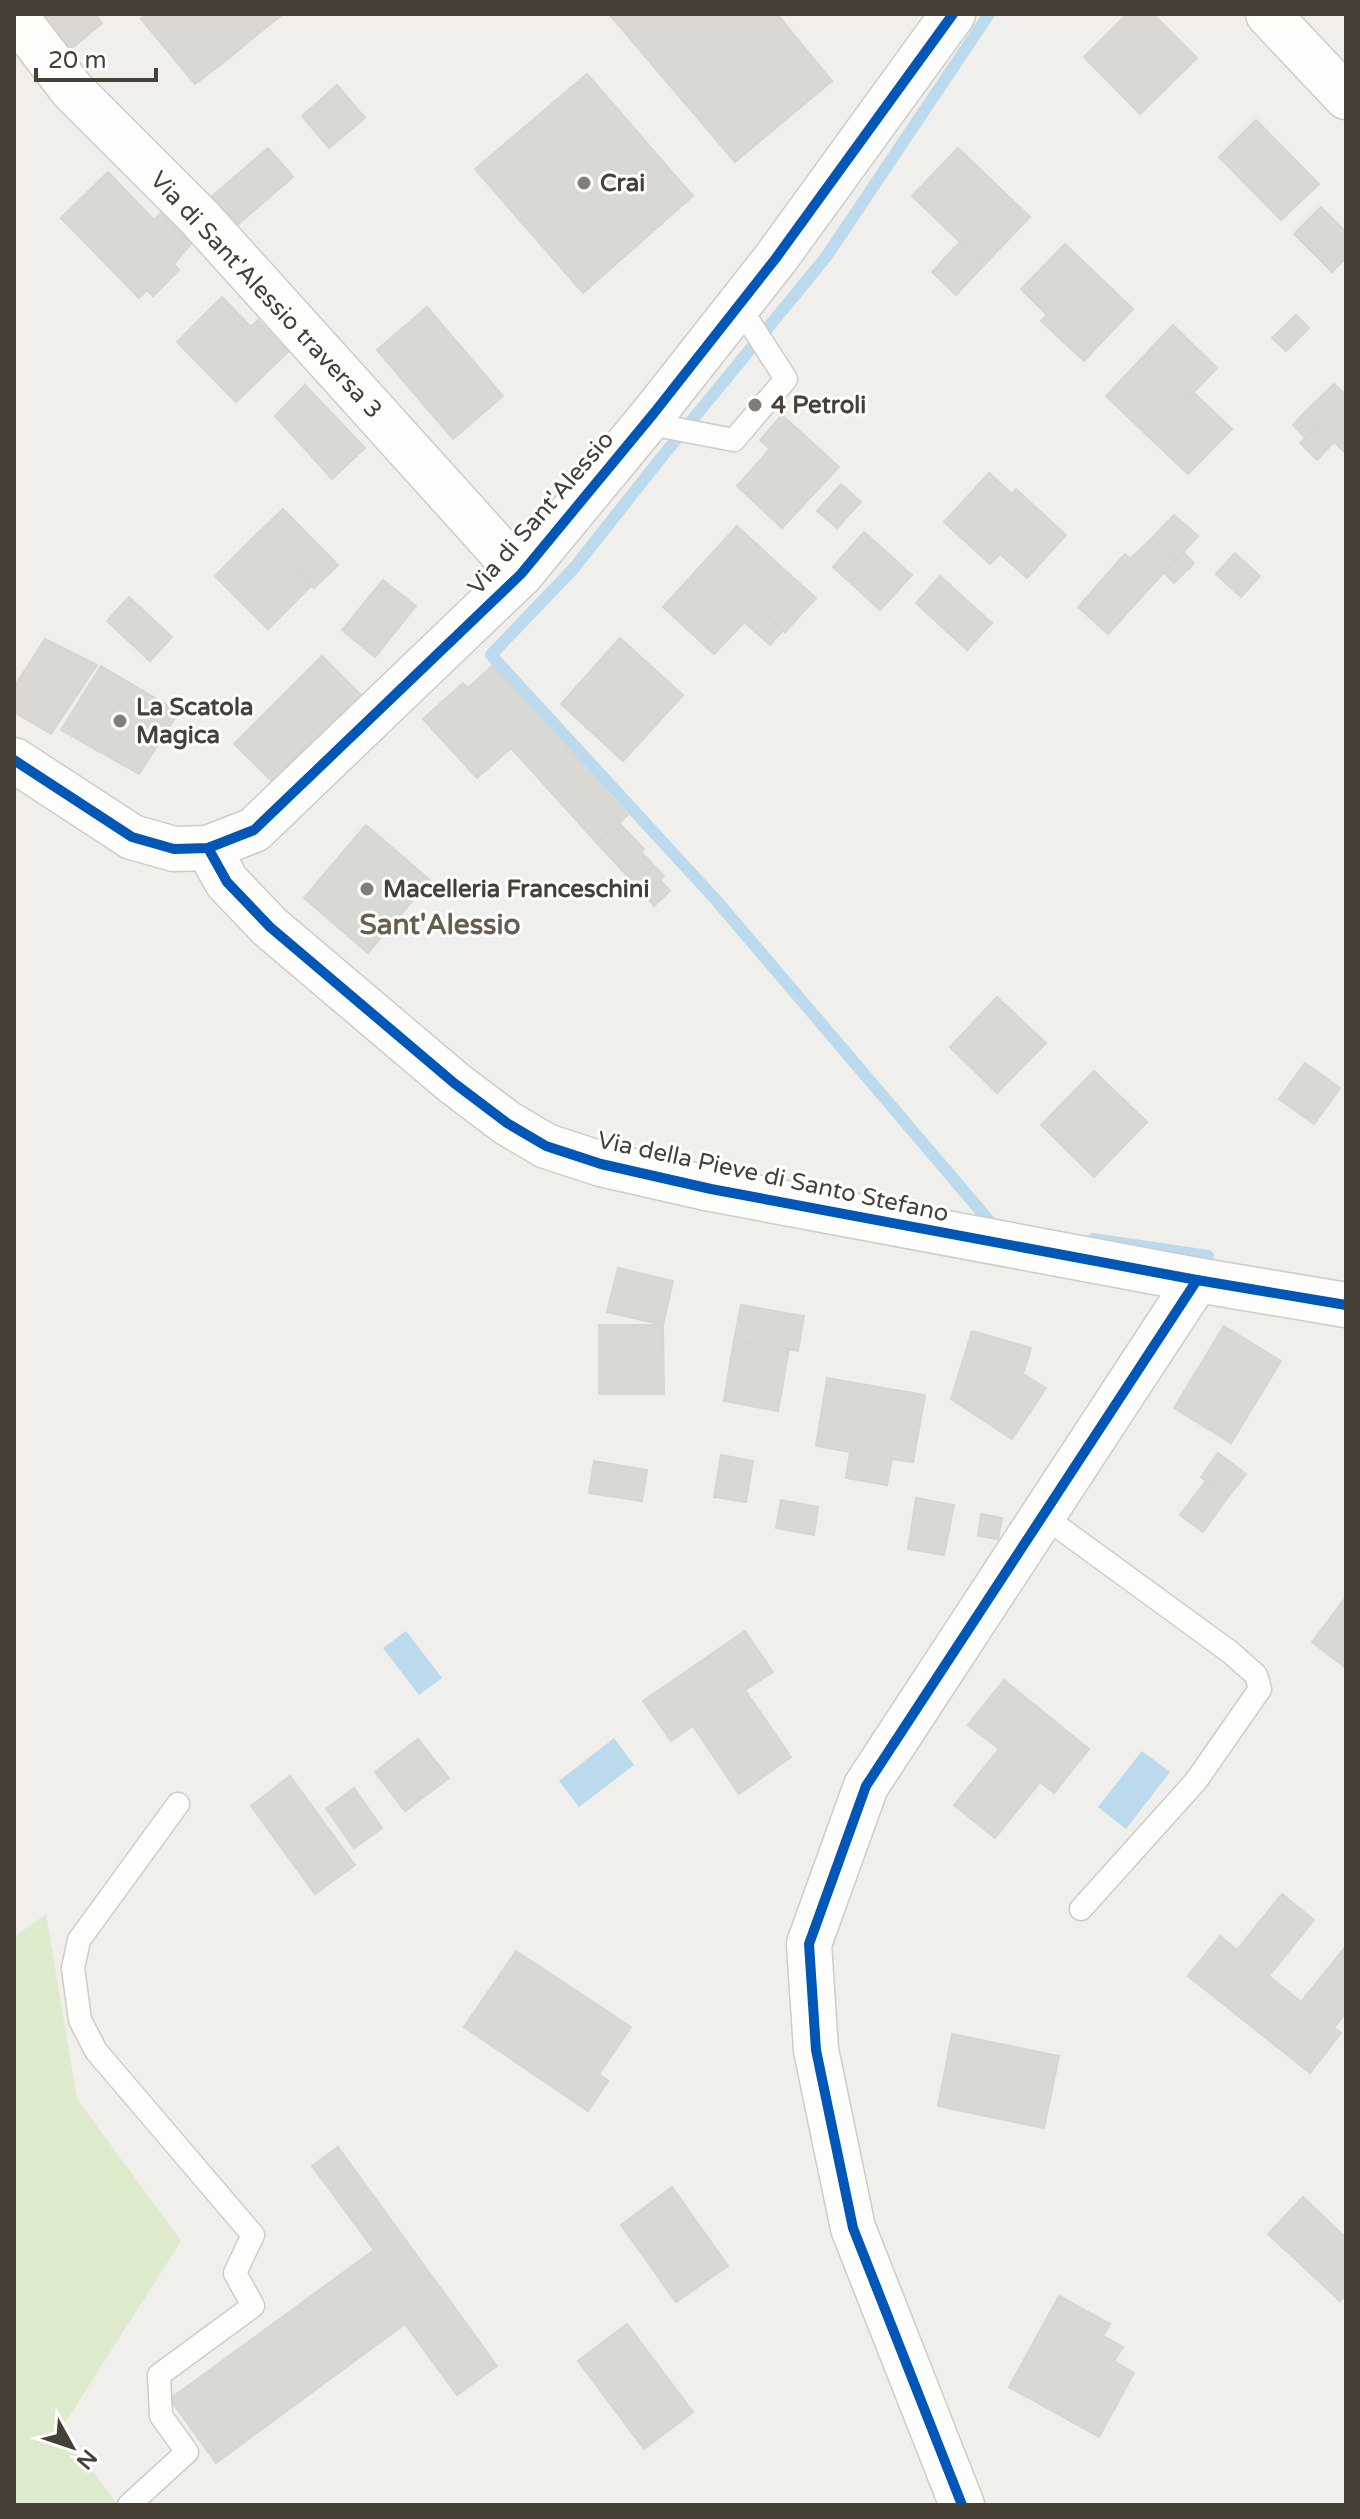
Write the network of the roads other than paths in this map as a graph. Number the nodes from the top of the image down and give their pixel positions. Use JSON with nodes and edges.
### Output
{"nodes":[{"id":1,"x":14,"y":14,"type":"edge"},
{"id":2,"x":953,"y":14,"type":"edge"},
{"id":3,"x":1268,"y":14,"type":"edge"},
{"id":4,"x":1346,"y":97,"type":"edge"},
{"id":5,"x":739,"y":306,"type":"junction"},
{"id":6,"x":645,"y":423,"type":"junction"},
{"id":7,"x":521,"y":574,"type":"junction"},
{"id":8,"x":14,"y":760,"type":"edge"},
{"id":9,"x":208,"y":848,"type":"junction"},
{"id":10,"x":1197,"y":1280,"type":"junction"},
{"id":11,"x":1346,"y":1305,"type":"edge"},
{"id":12,"x":1042,"y":1515,"type":"junction"},
{"id":13,"x":178,"y":1804,"type":"dead end"},
{"id":14,"x":1081,"y":1909,"type":"dead end"},
{"id":15,"x":129,"y":2505,"type":"edge"},
{"id":16,"x":962,"y":2505,"type":"edge"}],
"edges":[{"from":1,"to":7,"type":"street","name":"Via di Sant'Alessio traversa 3"},
{"from":2,"to":5,"type":"street","name":"Via di Sant'Alessio"},
{"from":3,"to":4,"type":"street"},
{"from":5,"to":6,"type":"street","name":"Via di Sant'Alessio"},
{"from":5,"to":6,"type":"lane"},
{"from":6,"to":7,"type":"street","name":"Via di Sant'Alessio"},
{"from":7,"to":9,"type":"street","name":"Via di Sant'Alessio"},
{"from":8,"to":9,"type":"street","name":"Via di Sant'Alessio"},
{"from":9,"to":10,"type":"street","name":"Via della Pieve di Santo Stefano"},
{"from":10,"to":11,"type":"street","name":"Via della Pieve di Santo Stefano"},
{"from":10,"to":12,"type":"street"},
{"from":12,"to":14,"type":"lane"},
{"from":12,"to":16,"type":"street"},
{"from":13,"to":15,"type":"lane"}]}
